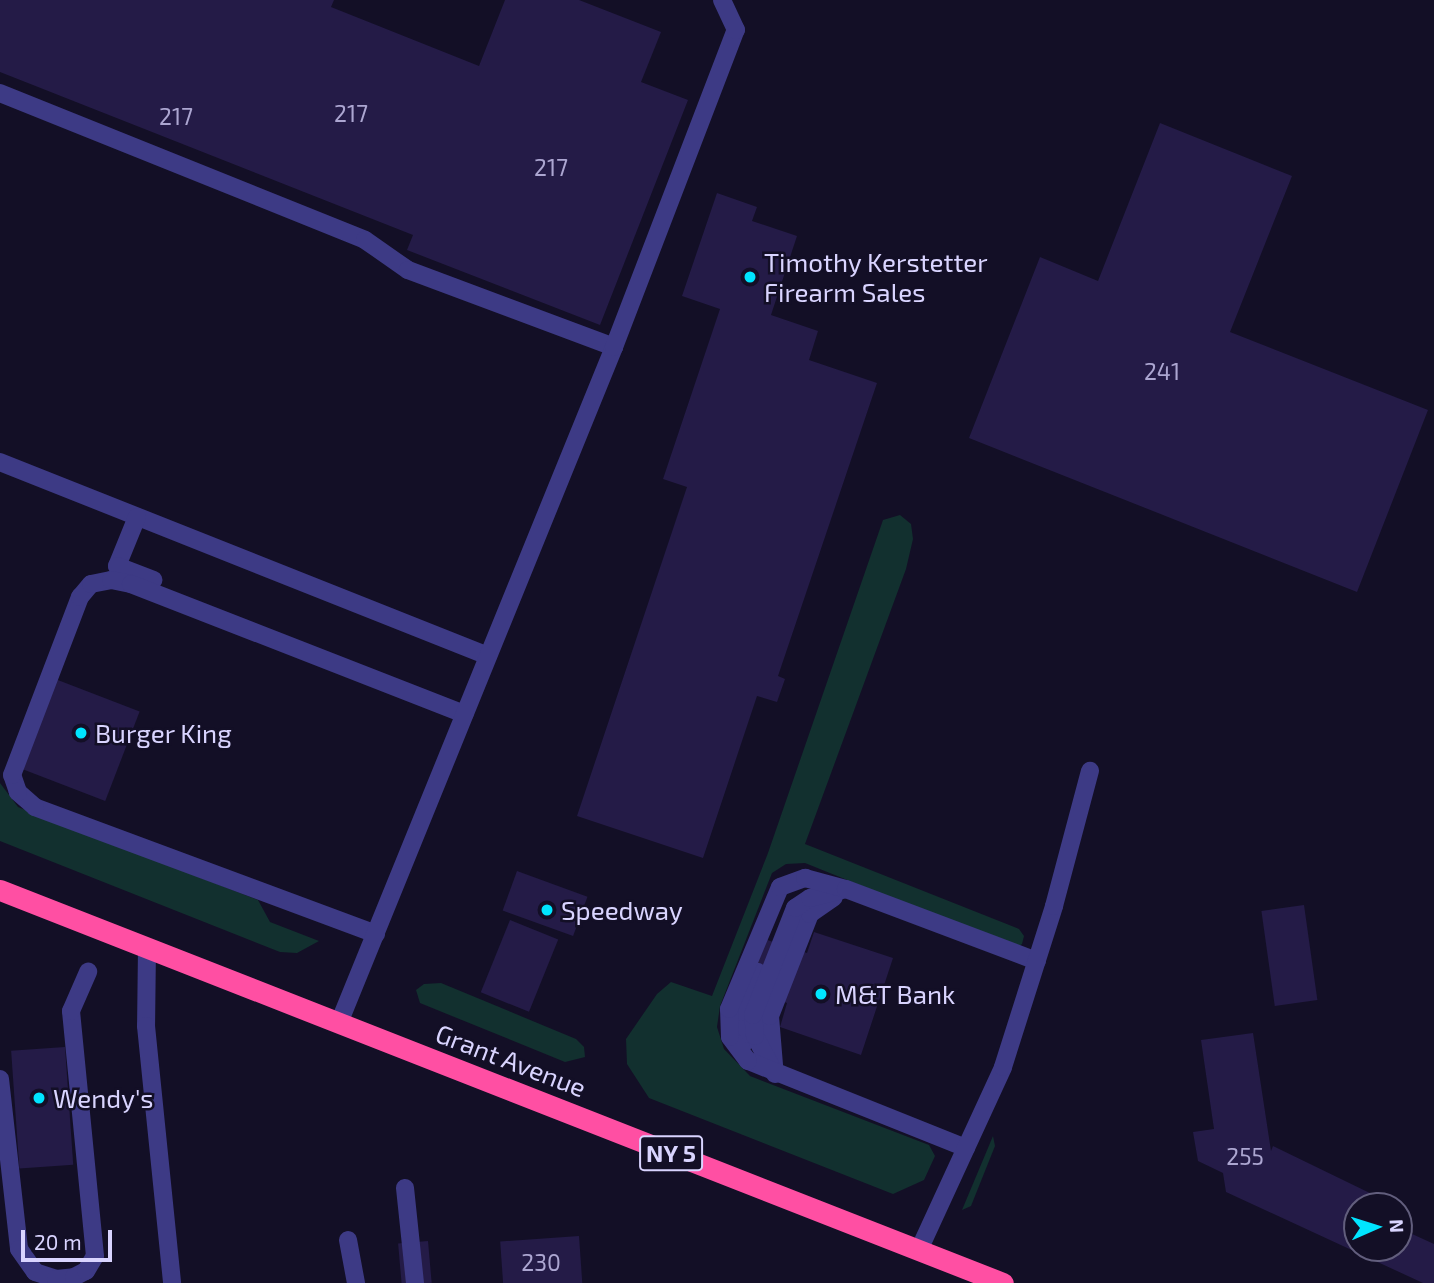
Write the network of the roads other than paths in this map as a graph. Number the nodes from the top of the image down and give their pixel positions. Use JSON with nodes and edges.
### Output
{"nodes":[{"id":1,"x":722,"y":0,"type":"edge"},
{"id":2,"x":0,"y":93,"type":"edge"},
{"id":3,"x":614,"y":347,"type":"junction"},
{"id":4,"x":0,"y":462,"type":"edge"},
{"id":5,"x":137,"y":517,"type":"junction"},
{"id":6,"x":488,"y":656,"type":"junction"},
{"id":7,"x":467,"y":709,"type":"junction"},
{"id":8,"x":1090,"y":771,"type":"dead end"},
{"id":9,"x":846,"y":889,"type":"junction"},
{"id":10,"x":0,"y":890,"type":"edge"},
{"id":11,"x":376,"y":934,"type":"junction"},
{"id":12,"x":147,"y":948,"type":"junction"},
{"id":13,"x":1037,"y":961,"type":"junction"},
{"id":14,"x":88,"y":972,"type":"dead end"},
{"id":15,"x":340,"y":1023,"type":"junction"},
{"id":16,"x":776,"y":1075,"type":"junction"},
{"id":17,"x":0,"y":1079,"type":"edge"},
{"id":18,"x":966,"y":1148,"type":"junction"},
{"id":19,"x":405,"y":1188,"type":"dead end"},
{"id":20,"x":919,"y":1250,"type":"junction"},
{"id":21,"x":172,"y":1283,"type":"edge"},
{"id":22,"x":345,"y":1283,"type":"edge"},
{"id":23,"x":356,"y":1283,"type":"edge"},
{"id":24,"x":415,"y":1283,"type":"edge"},
{"id":25,"x":1003,"y":1283,"type":"edge"}],
"edges":[{"from":1,"to":3,"type":"street"},
{"from":2,"to":3,"type":"street"},
{"from":3,"to":6,"type":"street"},
{"from":4,"to":5,"type":"street"},
{"from":5,"to":6,"type":"street"},
{"from":5,"to":7,"type":"street"},
{"from":6,"to":7,"type":"street"},
{"from":7,"to":11,"type":"street"},
{"from":7,"to":11,"type":"street"},
{"from":8,"to":13,"type":"street"},
{"from":9,"to":13,"type":"street"},
{"from":9,"to":16,"type":"street"},
{"from":9,"to":16,"type":"street"},
{"from":10,"to":12,"type":"highway","name":"Grant Avenue","number":"NY 5"},
{"from":11,"to":15,"type":"street"},
{"from":12,"to":15,"type":"highway","name":"Grant Avenue","number":"NY 5"},
{"from":12,"to":21,"type":"street"},
{"from":13,"to":18,"type":"street"},
{"from":14,"to":17,"type":"street"},
{"from":15,"to":20,"type":"highway","name":"Grant Avenue","number":"NY 5"},
{"from":16,"to":18,"type":"street"},
{"from":18,"to":20,"type":"street"},
{"from":19,"to":24,"type":"street"},
{"from":20,"to":25,"type":"highway","name":"Grant Avenue","number":"NY 5"},
{"from":22,"to":23,"type":"street"}]}
